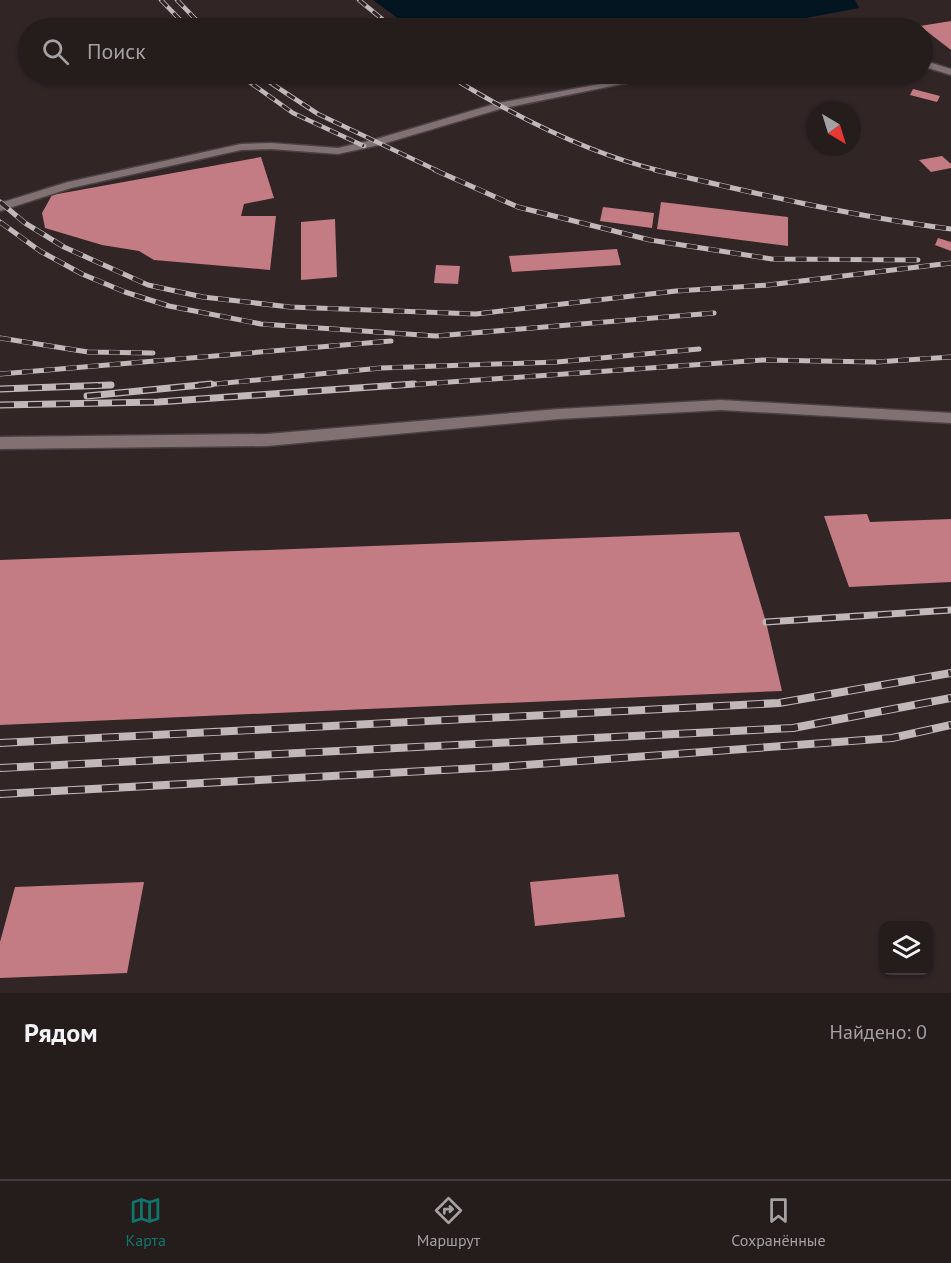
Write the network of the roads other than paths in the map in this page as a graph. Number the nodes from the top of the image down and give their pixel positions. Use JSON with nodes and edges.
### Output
{"nodes":[{"id":1,"x":933,"y":66,"type":"edge"},
{"id":2,"x":951,"y":72,"type":"edge"},
{"id":3,"x":612,"y":84,"type":"edge"},
{"id":4,"x":0,"y":207,"type":"edge"},
{"id":5,"x":951,"y":418,"type":"edge"},
{"id":6,"x":0,"y":443,"type":"edge"}],
"edges":[{"from":1,"to":2,"type":"street"},
{"from":3,"to":4,"type":"street"},
{"from":5,"to":6,"type":"street"}]}
